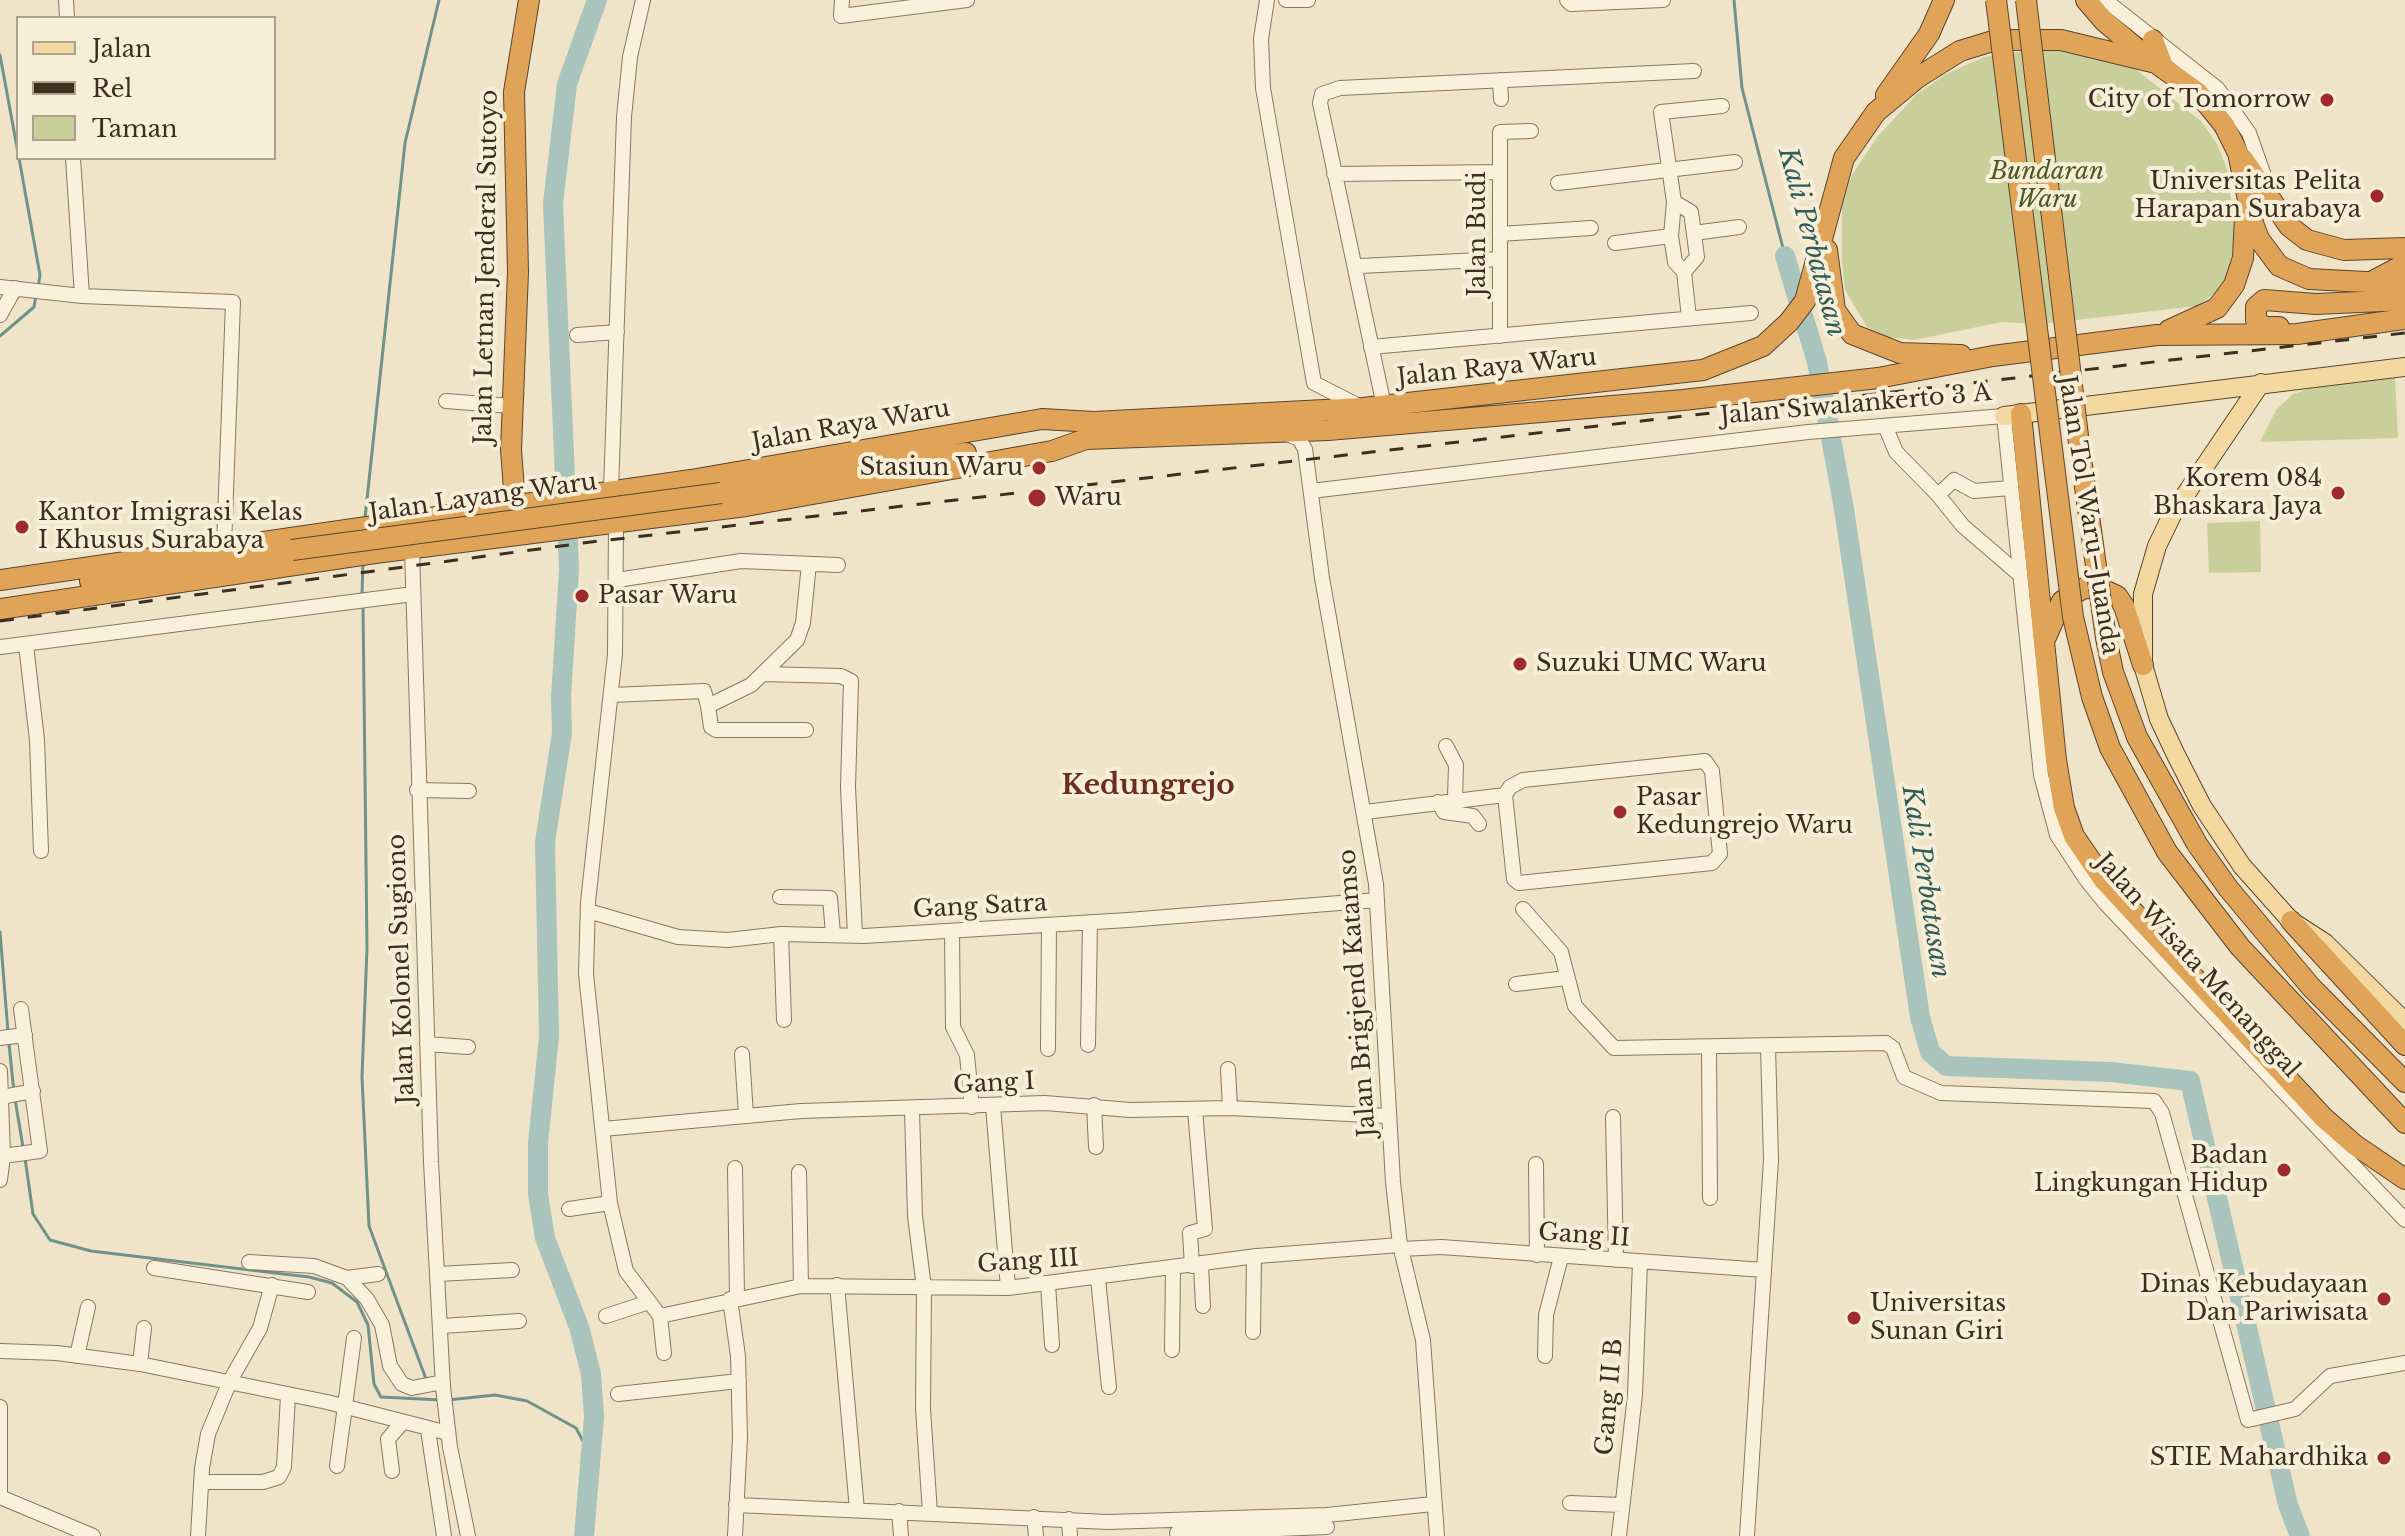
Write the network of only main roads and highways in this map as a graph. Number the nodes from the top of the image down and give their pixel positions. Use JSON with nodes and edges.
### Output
{"nodes":[{"id":1,"x":529,"y":0,"type":"edge"},
{"id":2,"x":1944,"y":0,"type":"edge"},
{"id":3,"x":1990,"y":0,"type":"edge"},
{"id":4,"x":1996,"y":0,"type":"edge"},
{"id":5,"x":2026,"y":0,"type":"edge"},
{"id":6,"x":2034,"y":0,"type":"edge"},
{"id":7,"x":2086,"y":0,"type":"edge"},
{"id":8,"x":2153,"y":40,"type":"road end"},
{"id":9,"x":2160,"y":66,"type":"junction"},
{"id":10,"x":1876,"y":112,"type":"junction"},
{"id":11,"x":2238,"y":153,"type":"junction"},
{"id":12,"x":2245,"y":180,"type":"junction"},
{"id":13,"x":1830,"y":210,"type":"junction"},
{"id":14,"x":2405,"y":248,"type":"edge"},
{"id":15,"x":2405,"y":264,"type":"edge"},
{"id":16,"x":2367,"y":284,"type":"junction"},
{"id":17,"x":2405,"y":284,"type":"edge"},
{"id":18,"x":2405,"y":300,"type":"edge"},
{"id":19,"x":2405,"y":319,"type":"edge"},
{"id":20,"x":2351,"y":325,"type":"junction"},
{"id":21,"x":2157,"y":335,"type":"junction"},
{"id":22,"x":1993,"y":356,"type":"junction"},
{"id":23,"x":2405,"y":367,"type":"edge"},
{"id":24,"x":2261,"y":383,"type":"junction"},
{"id":25,"x":2012,"y":415,"type":"joint"},
{"id":26,"x":1090,"y":430,"type":"junction"},
{"id":27,"x":511,"y":450,"type":"junction"},
{"id":28,"x":537,"y":501,"type":"junction"},
{"id":29,"x":470,"y":511,"type":"junction"},
{"id":30,"x":545,"y":532,"type":"junction"},
{"id":31,"x":517,"y":536,"type":"junction"},
{"id":32,"x":0,"y":580,"type":"edge"},
{"id":33,"x":66,"y":584,"type":"junction"},
{"id":34,"x":0,"y":591,"type":"edge"},
{"id":35,"x":0,"y":599,"type":"edge"},
{"id":36,"x":0,"y":609,"type":"edge"},
{"id":37,"x":2044,"y":649,"type":"junction"},
{"id":38,"x":2143,"y":665,"type":"junction"},
{"id":39,"x":2291,"y":921,"type":"junction"},
{"id":40,"x":2405,"y":1022,"type":"edge"},
{"id":41,"x":2405,"y":1045,"type":"edge"},
{"id":42,"x":2405,"y":1082,"type":"edge"},
{"id":43,"x":2405,"y":1123,"type":"edge"},
{"id":44,"x":2405,"y":1179,"type":"edge"}],
"edges":[{"from":1,"to":27,"type":"highway","name":"Jalan Letnan Jenderal Sutoyo"},
{"from":2,"to":10,"type":"highway"},
{"from":3,"to":6,"type":"highway"},
{"from":4,"to":43,"type":"highway","name":"Jalan Tol Waru–Juanda","bridge":true},
{"from":5,"to":42,"type":"highway","name":"Jalan Tol Waru–Juanda","bridge":true},
{"from":7,"to":9,"type":"highway"},
{"from":8,"to":9,"type":"highway"},
{"from":9,"to":10,"type":"highway","name":"Jalan Raya Waru"},
{"from":9,"to":11,"type":"highway","name":"Jalan Raya Waru"},
{"from":10,"to":13,"type":"highway","name":"Jalan Raya Waru"},
{"from":11,"to":12,"type":"highway","name":"Jalan Raya Waru"},
{"from":11,"to":14,"type":"highway"},
{"from":12,"to":16,"type":"highway"},
{"from":12,"to":21,"type":"highway"},
{"from":13,"to":22,"type":"highway"},
{"from":13,"to":26,"type":"highway","name":"Jalan Raya Waru"},
{"from":15,"to":16,"type":"highway"},
{"from":16,"to":17,"type":"highway"},
{"from":18,"to":20,"type":"highway"},
{"from":19,"to":20,"type":"highway"},
{"from":20,"to":21,"type":"highway"},
{"from":21,"to":22,"type":"highway","name":"Jalan Raya Waru"},
{"from":22,"to":26,"type":"highway","name":"Jalan Raya Waru"},
{"from":23,"to":24,"type":"main road","name":"Jalan Siwalankerto 3 A"},
{"from":24,"to":25,"type":"main road","name":"Jalan Siwalankerto 3 A"},
{"from":24,"to":38,"type":"main road"},
{"from":25,"to":37,"type":"highway"},
{"from":26,"to":28,"type":"highway","name":"Jalan Raya Waru"},
{"from":26,"to":30,"type":"highway","name":"Jalan Raya Waru"},
{"from":26,"to":33,"type":"highway","name":"Jalan Layang Waru","bridge":true},
{"from":27,"to":28,"type":"highway","name":"Jalan Letnan Jenderal Sutoyo"},
{"from":27,"to":28,"type":"highway"},
{"from":27,"to":29,"type":"highway"},
{"from":28,"to":29,"type":"highway","name":"Jalan Raya Waru"},
{"from":28,"to":30,"type":"highway"},
{"from":28,"to":31,"type":"highway","name":"Jalan Letnan Jenderal Sutoyo"},
{"from":29,"to":32,"type":"highway","name":"Jalan Raya Waru"},
{"from":30,"to":31,"type":"highway","name":"Jalan Raya Waru"},
{"from":31,"to":36,"type":"highway","name":"Jalan Raya Waru"},
{"from":33,"to":34,"type":"highway","name":"Jalan Layang Waru"},
{"from":33,"to":35,"type":"highway","name":"Jalan Layang Waru"},
{"from":37,"to":38,"type":"highway"},
{"from":37,"to":44,"type":"highway"},
{"from":38,"to":39,"type":"main road"},
{"from":39,"to":40,"type":"main road"},
{"from":39,"to":41,"type":"highway"}]}
